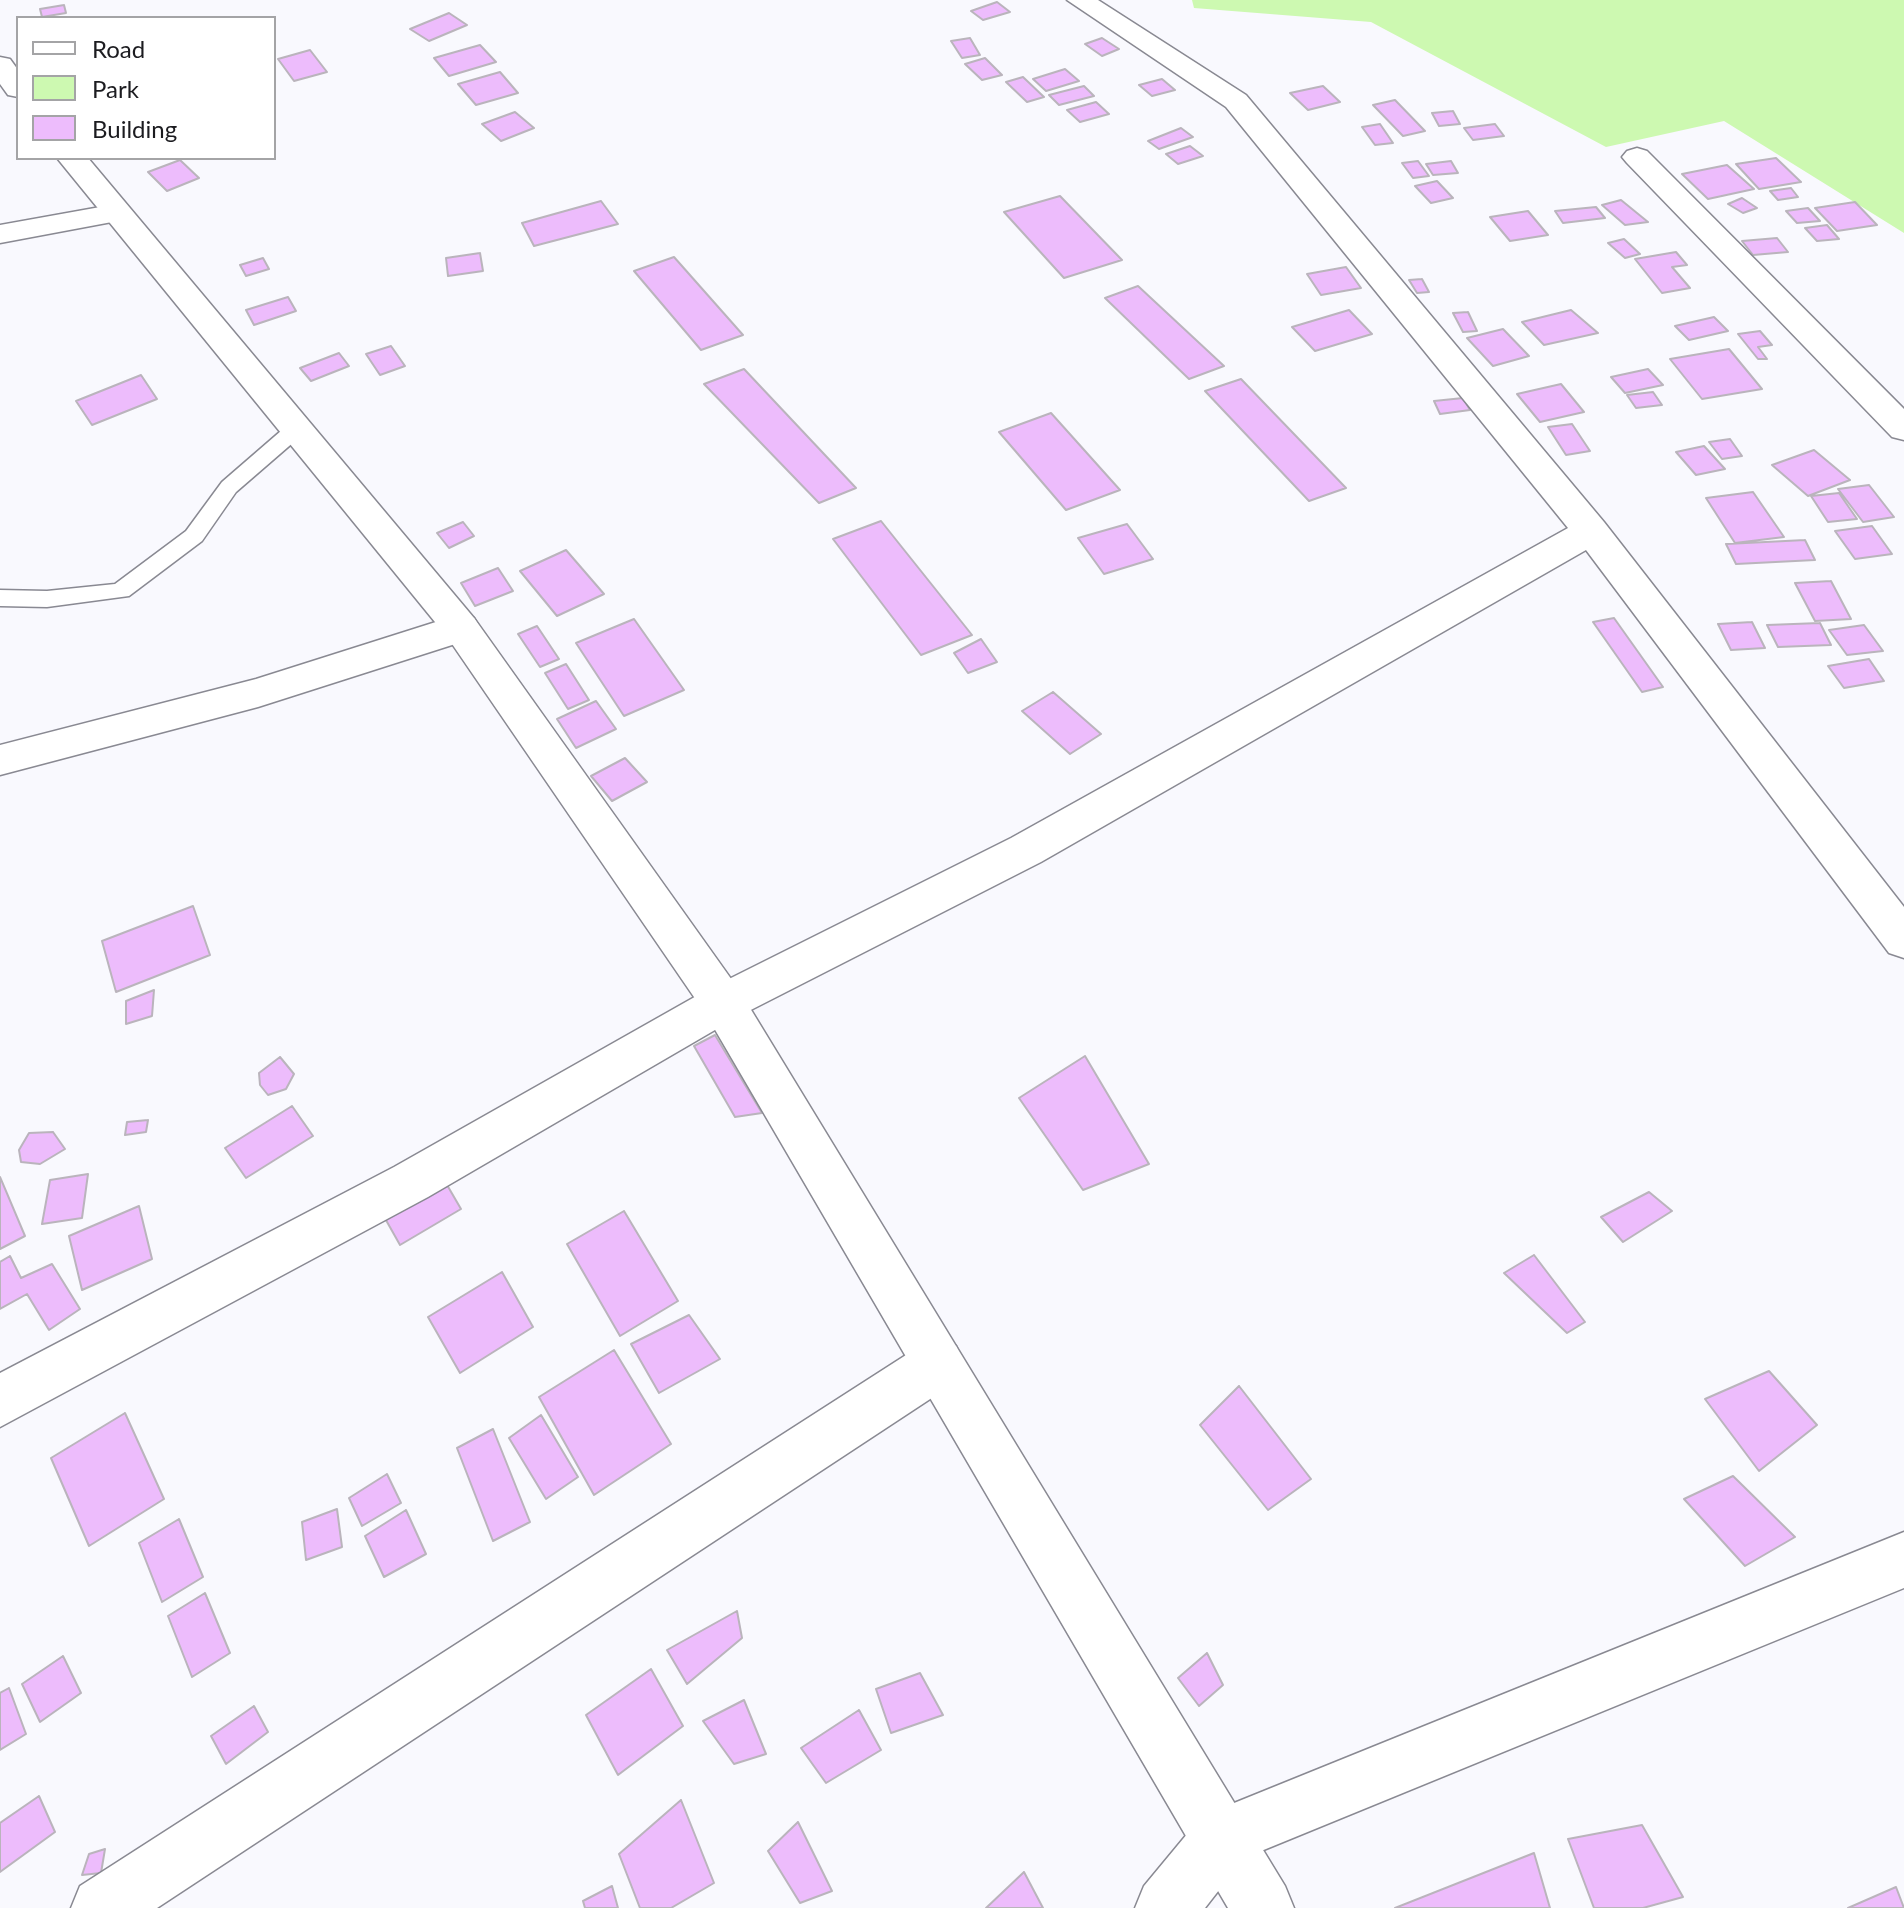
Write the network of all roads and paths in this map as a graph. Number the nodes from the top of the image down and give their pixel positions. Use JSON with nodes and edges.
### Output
{"nodes":[{"id":1,"x":1080,"y":0,"type":"edge"},
{"id":2,"x":0,"y":65,"type":"edge"},
{"id":3,"x":16,"y":86,"type":"edge"},
{"id":4,"x":1637,"y":157,"type":"dead end"},
{"id":5,"x":74,"y":160,"type":"edge"},
{"id":6,"x":117,"y":213,"type":"junction"},
{"id":7,"x":0,"y":234,"type":"edge"},
{"id":8,"x":296,"y":429,"type":"junction"},
{"id":9,"x":1904,"y":429,"type":"edge"},
{"id":10,"x":1591,"y":531,"type":"junction"},
{"id":11,"x":0,"y":598,"type":"edge"},
{"id":12,"x":461,"y":628,"type":"junction"},
{"id":13,"x":0,"y":760,"type":"edge"},
{"id":14,"x":1904,"y":940,"type":"edge"},
{"id":15,"x":723,"y":1003,"type":"junction"},
{"id":16,"x":938,"y":1364,"type":"junction"},
{"id":17,"x":0,"y":1401,"type":"edge"},
{"id":18,"x":1904,"y":1560,"type":"edge"},
{"id":19,"x":1223,"y":1837,"type":"junction"},
{"id":20,"x":102,"y":1908,"type":"edge"},
{"id":21,"x":1166,"y":1908,"type":"edge"},
{"id":22,"x":1263,"y":1908,"type":"edge"}],
"edges":[{"from":1,"to":10,"type":"main road"},
{"from":2,"to":3,"type":"main road"},
{"from":4,"to":9,"type":"main road"},
{"from":5,"to":6,"type":"main road"},
{"from":6,"to":7,"type":"main road"},
{"from":6,"to":8,"type":"main road"},
{"from":8,"to":11,"type":"lane"},
{"from":8,"to":12,"type":"main road"},
{"from":10,"to":14,"type":"main road"},
{"from":10,"to":15,"type":"main road"},
{"from":12,"to":13,"type":"main road"},
{"from":12,"to":15,"type":"main road"},
{"from":15,"to":16,"type":"main road"},
{"from":15,"to":17,"type":"main road"},
{"from":16,"to":19,"type":"main road"},
{"from":16,"to":20,"type":"main road"},
{"from":18,"to":19,"type":"main road"},
{"from":19,"to":21,"type":"main road"},
{"from":19,"to":22,"type":"main road"}]}
